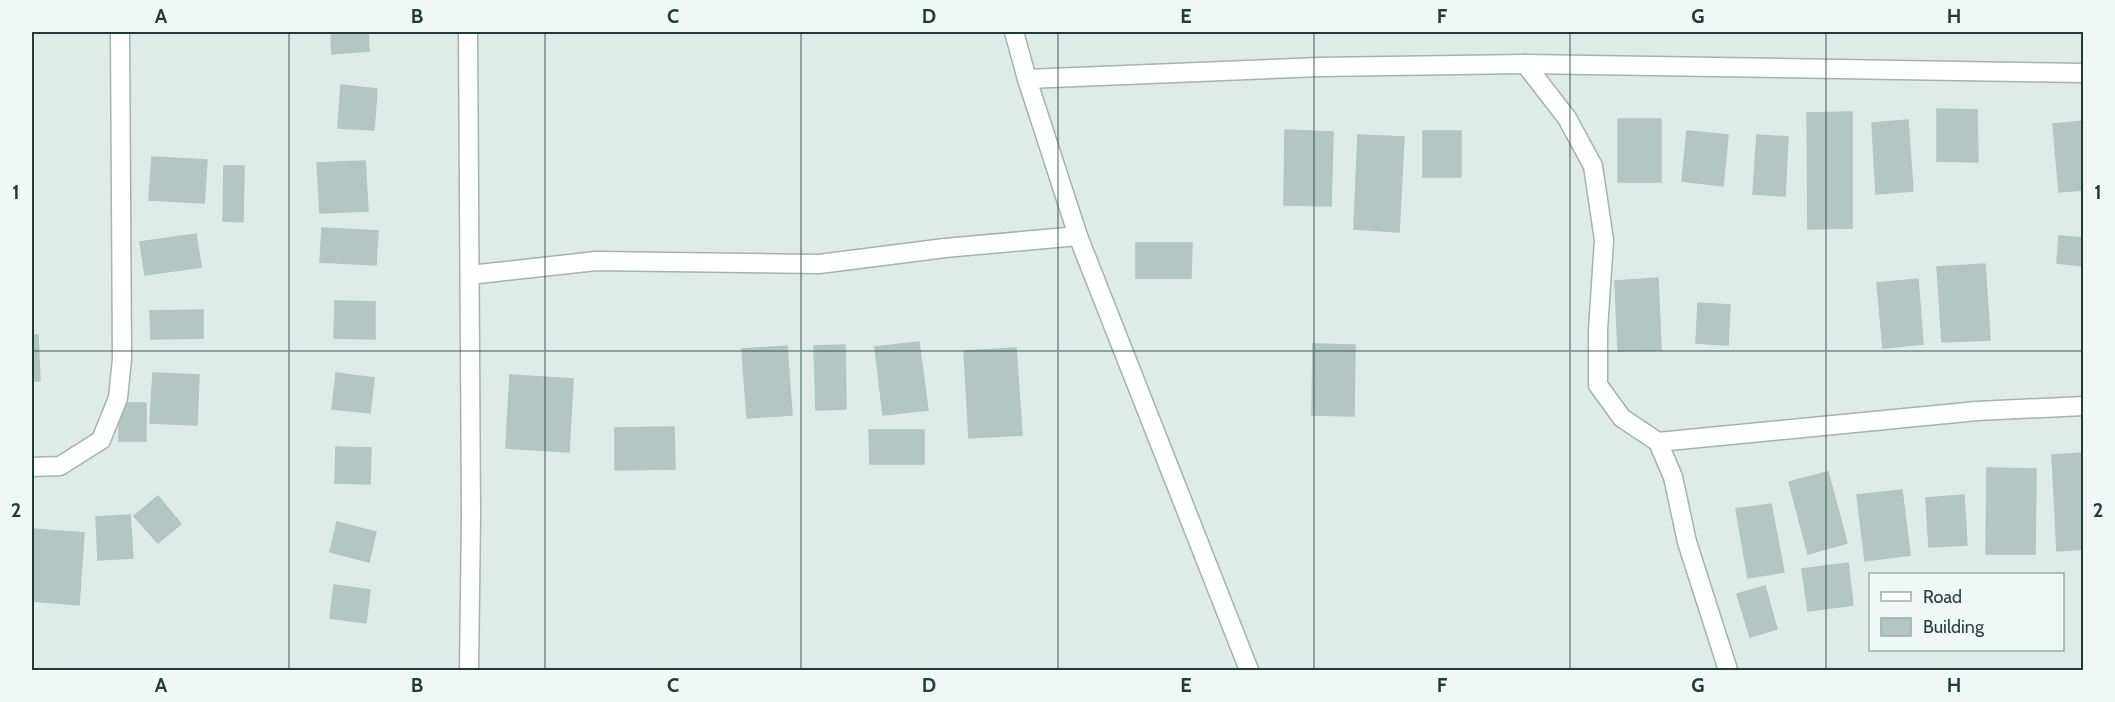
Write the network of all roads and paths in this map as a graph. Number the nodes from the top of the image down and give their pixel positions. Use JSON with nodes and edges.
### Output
{"nodes":[{"id":1,"x":120,"y":32,"type":"edge"},
{"id":2,"x":468,"y":32,"type":"edge"},
{"id":3,"x":1014,"y":32,"type":"edge"},
{"id":4,"x":1525,"y":64,"type":"junction"},
{"id":5,"x":2084,"y":73,"type":"edge"},
{"id":6,"x":1027,"y":79,"type":"junction"},
{"id":7,"x":1078,"y":236,"type":"junction"},
{"id":8,"x":470,"y":275,"type":"junction"},
{"id":9,"x":2084,"y":406,"type":"edge"},
{"id":10,"x":1658,"y":442,"type":"junction"},
{"id":11,"x":32,"y":467,"type":"edge"},
{"id":12,"x":469,"y":670,"type":"edge"},
{"id":13,"x":1249,"y":670,"type":"edge"},
{"id":14,"x":1728,"y":670,"type":"edge"}],
"edges":[{"from":1,"to":11,"type":"street"},
{"from":2,"to":8,"type":"street"},
{"from":3,"to":6,"type":"street"},
{"from":4,"to":5,"type":"street"},
{"from":4,"to":6,"type":"street"},
{"from":4,"to":10,"type":"street"},
{"from":6,"to":7,"type":"street"},
{"from":7,"to":8,"type":"street"},
{"from":7,"to":13,"type":"street"},
{"from":8,"to":12,"type":"street"},
{"from":9,"to":10,"type":"street"},
{"from":10,"to":14,"type":"street"}]}
